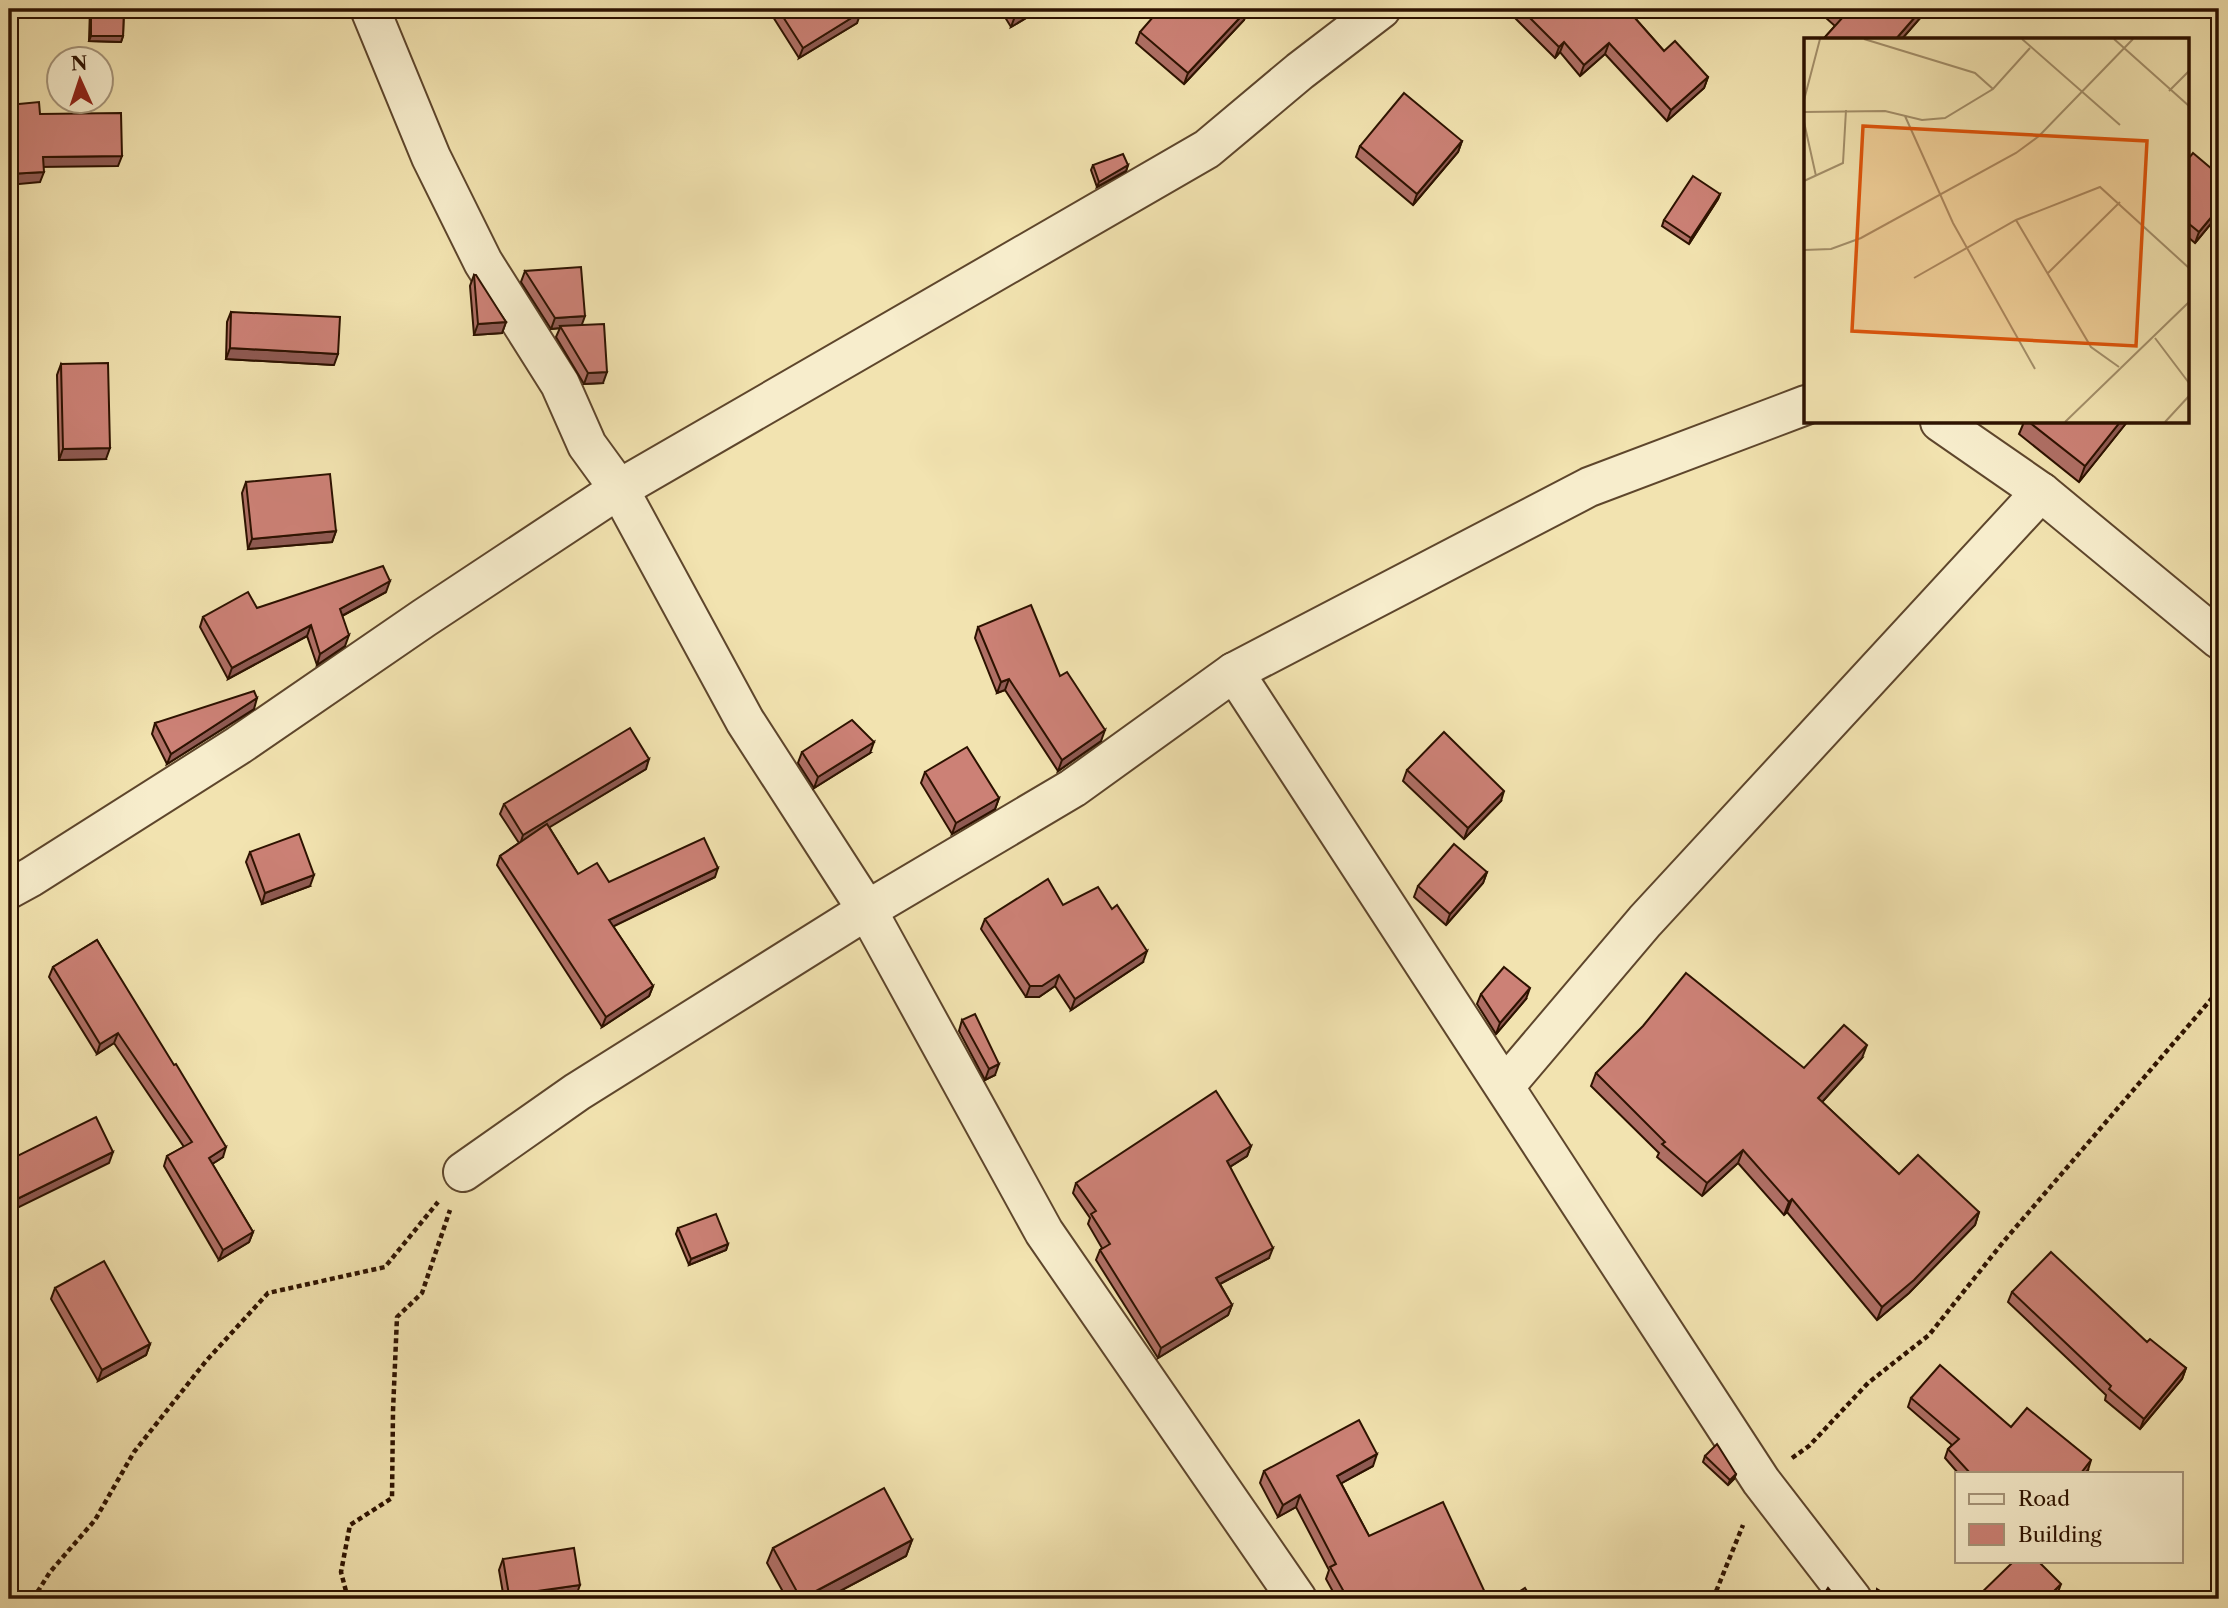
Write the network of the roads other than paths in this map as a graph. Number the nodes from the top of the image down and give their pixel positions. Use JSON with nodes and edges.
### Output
{"nodes":[{"id":1,"x":370,"y":9,"type":"edge"},
{"id":2,"x":1381,"y":9,"type":"edge"},
{"id":3,"x":1804,"y":406,"type":"edge"},
{"id":4,"x":1943,"y":424,"type":"edge"},
{"id":5,"x":619,"y":489,"type":"junction"},
{"id":6,"x":2041,"y":492,"type":"junction"},
{"id":7,"x":2219,"y":639,"type":"edge"},
{"id":8,"x":1234,"y":672,"type":"junction"},
{"id":9,"x":9,"y":889,"type":"edge"},
{"id":10,"x":867,"y":909,"type":"junction"},
{"id":11,"x":1505,"y":1086,"type":"junction"},
{"id":12,"x":463,"y":1172,"type":"road end"},
{"id":13,"x":1297,"y":1599,"type":"edge"},
{"id":14,"x":1852,"y":1599,"type":"edge"}],
"edges":[{"from":1,"to":5,"type":"street"},
{"from":2,"to":5,"type":"street"},
{"from":3,"to":8,"type":"street"},
{"from":4,"to":6,"type":"street"},
{"from":5,"to":9,"type":"street"},
{"from":5,"to":10,"type":"street"},
{"from":6,"to":7,"type":"street"},
{"from":6,"to":11,"type":"street"},
{"from":8,"to":10,"type":"street"},
{"from":8,"to":11,"type":"street"},
{"from":10,"to":12,"type":"street"},
{"from":10,"to":13,"type":"street"},
{"from":11,"to":14,"type":"street"}]}
